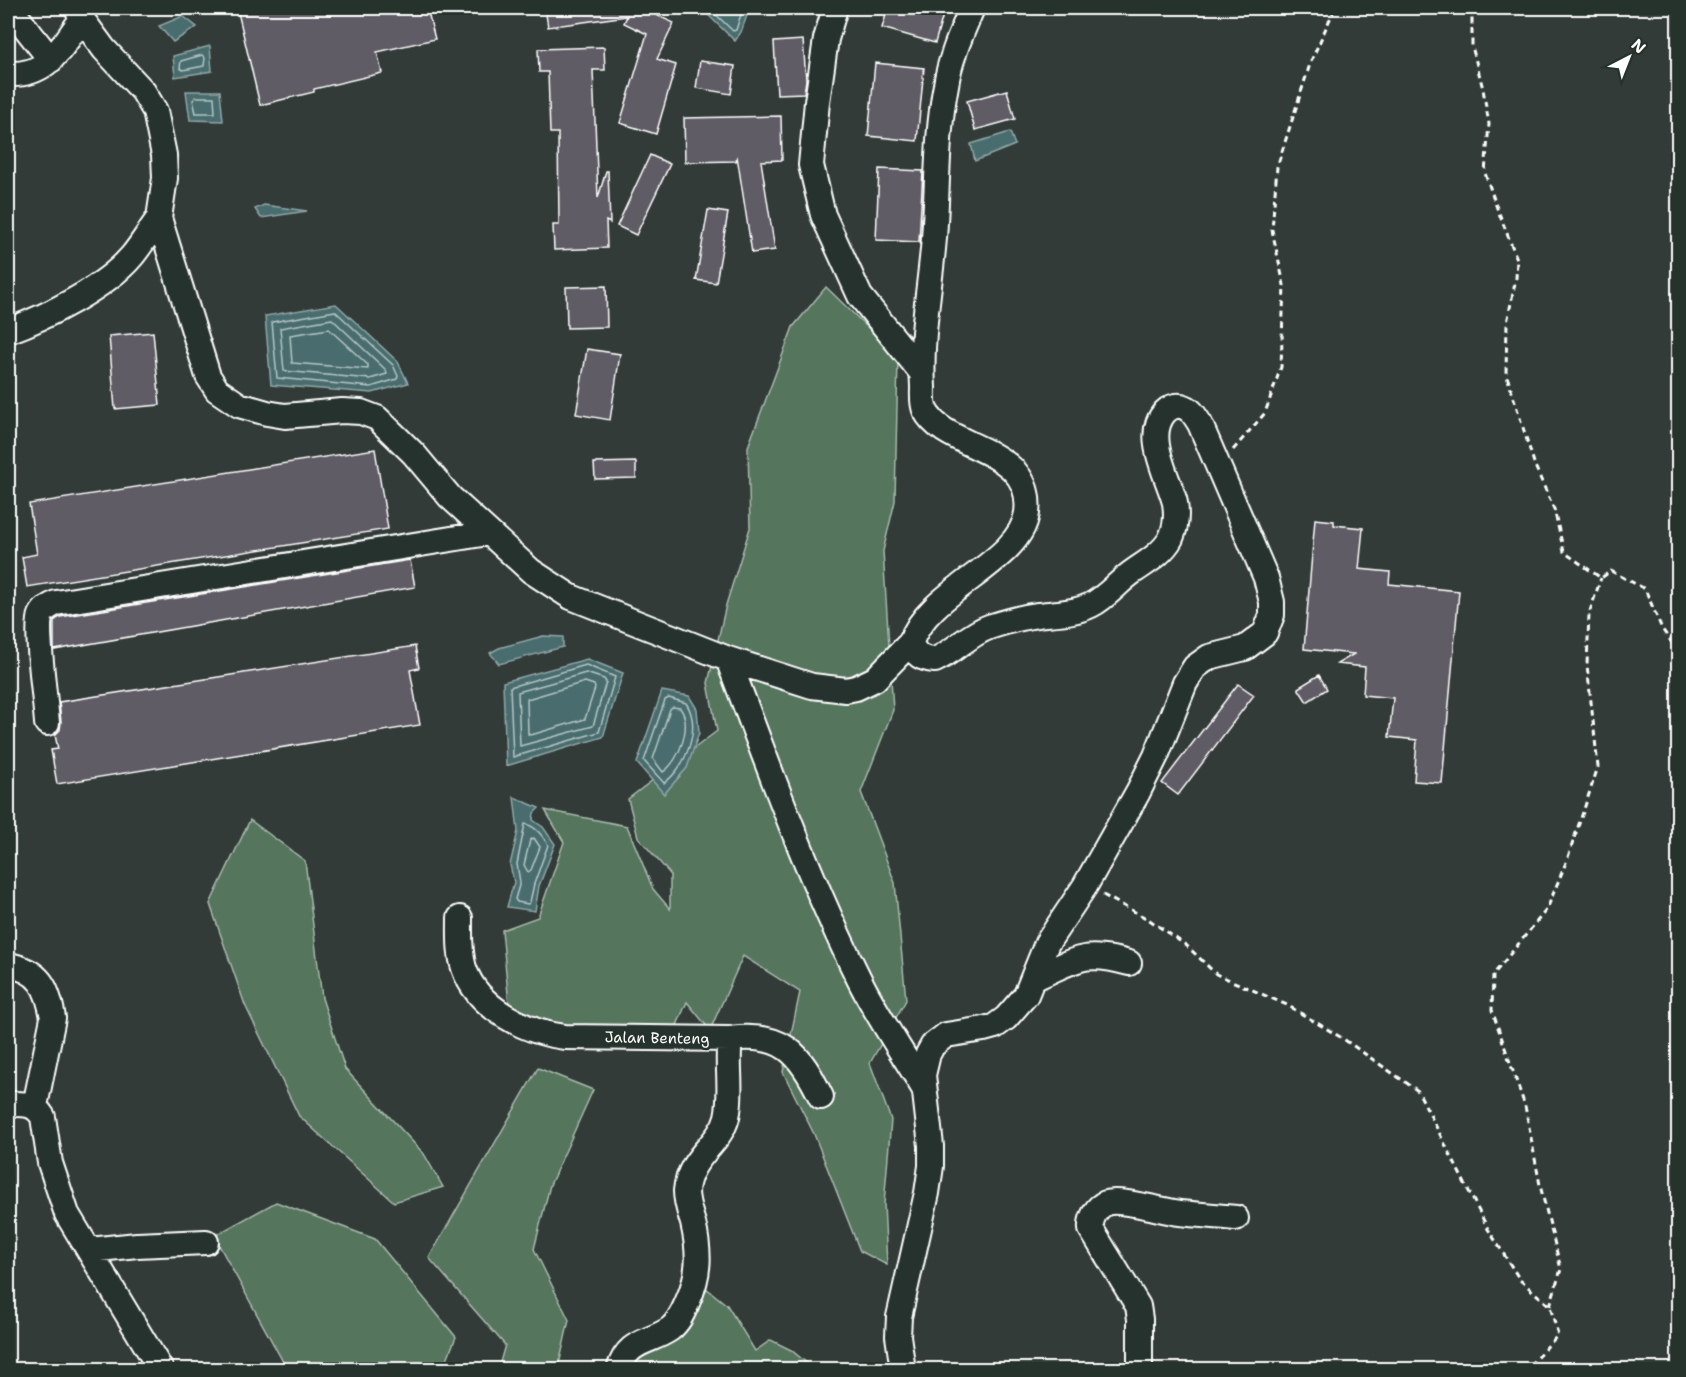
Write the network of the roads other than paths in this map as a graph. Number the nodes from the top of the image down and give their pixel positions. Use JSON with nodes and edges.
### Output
{"nodes":[{"id":1,"x":10,"y":8,"type":"edge"},
{"id":2,"x":835,"y":8,"type":"edge"},
{"id":3,"x":972,"y":8,"type":"edge"},
{"id":4,"x":79,"y":13,"type":"edge"},
{"id":5,"x":51,"y":60,"type":"junction"},
{"id":6,"x":8,"y":74,"type":"edge"},
{"id":7,"x":159,"y":218,"type":"junction"},
{"id":8,"x":8,"y":331,"type":"edge"},
{"id":9,"x":922,"y":373,"type":"junction"},
{"id":10,"x":488,"y":533,"type":"junction"},
{"id":11,"x":911,"y":642,"type":"junction"},
{"id":12,"x":728,"y":659,"type":"junction"},
{"id":13,"x":48,"y":723,"type":"dead end"},
{"id":14,"x":460,"y":918,"type":"dead end"},
{"id":15,"x":1130,"y":963,"type":"dead end"},
{"id":16,"x":8,"y":965,"type":"edge"},
{"id":17,"x":1035,"y":978,"type":"junction"},
{"id":18,"x":730,"y":1039,"type":"junction"},
{"id":19,"x":923,"y":1087,"type":"junction"},
{"id":20,"x":821,"y":1097,"type":"dead end"},
{"id":21,"x":8,"y":1104,"type":"edge"},
{"id":22,"x":34,"y":1107,"type":"junction"},
{"id":23,"x":1236,"y":1218,"type":"dead end"},
{"id":24,"x":206,"y":1242,"type":"dead end"},
{"id":25,"x":90,"y":1250,"type":"junction"},
{"id":26,"x":161,"y":1370,"type":"edge"},
{"id":27,"x":619,"y":1370,"type":"edge"},
{"id":28,"x":903,"y":1370,"type":"edge"},
{"id":29,"x":1140,"y":1370,"type":"edge"}],
"edges":[{"from":1,"to":5,"type":"street"},
{"from":2,"to":9,"type":"street"},
{"from":3,"to":9,"type":"street"},
{"from":4,"to":5,"type":"street"},
{"from":4,"to":7,"type":"street"},
{"from":5,"to":6,"type":"street"},
{"from":7,"to":8,"type":"street"},
{"from":7,"to":10,"type":"street"},
{"from":9,"to":11,"type":"street"},
{"from":10,"to":12,"type":"street"},
{"from":10,"to":13,"type":"street"},
{"from":11,"to":12,"type":"street"},
{"from":11,"to":17,"type":"street"},
{"from":12,"to":19,"type":"street"},
{"from":14,"to":18,"type":"street","name":"Jalan Benteng"},
{"from":15,"to":17,"type":"street"},
{"from":16,"to":22,"type":"street"},
{"from":17,"to":19,"type":"street"},
{"from":18,"to":20,"type":"street"},
{"from":18,"to":27,"type":"street","name":"Jalan Benteng"},
{"from":19,"to":28,"type":"street"},
{"from":21,"to":22,"type":"street"},
{"from":22,"to":25,"type":"street"},
{"from":23,"to":29,"type":"street"},
{"from":24,"to":25,"type":"street"},
{"from":25,"to":26,"type":"street"}]}
